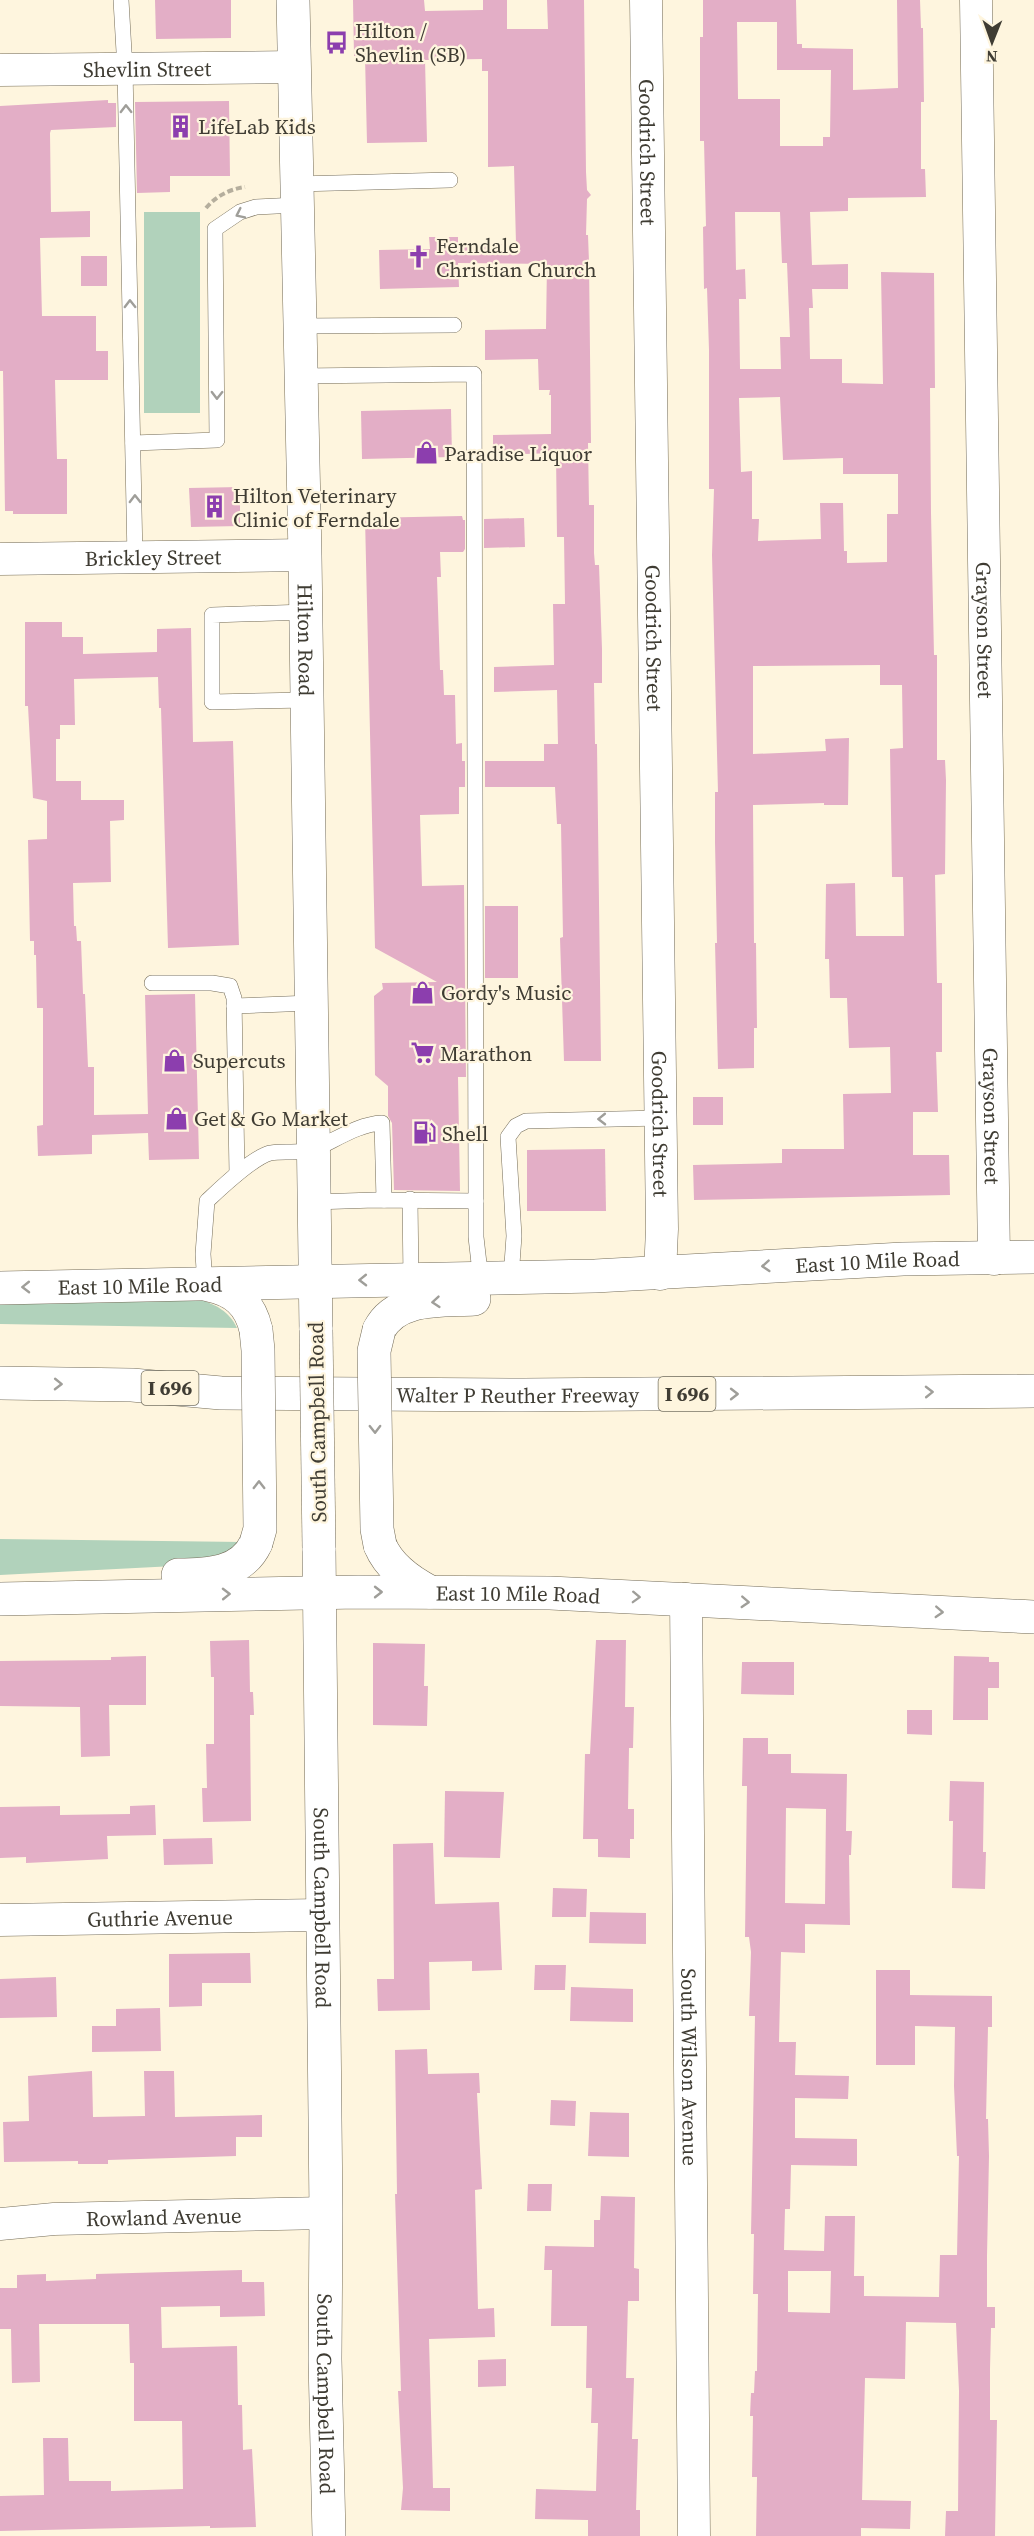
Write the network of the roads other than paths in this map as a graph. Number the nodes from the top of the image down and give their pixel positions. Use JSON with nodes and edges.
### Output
{"nodes":[{"id":1,"x":121,"y":0,"type":"edge"},
{"id":2,"x":293,"y":0,"type":"edge"},
{"id":3,"x":646,"y":0,"type":"edge"},
{"id":4,"x":976,"y":0,"type":"edge"},
{"id":5,"x":294,"y":68,"type":"junction"},
{"id":6,"x":125,"y":69,"type":"junction"},
{"id":7,"x":0,"y":70,"type":"edge"},
{"id":8,"x":450,"y":180,"type":"dead end"},
{"id":9,"x":297,"y":195,"type":"junction"},
{"id":10,"x":454,"y":325,"type":"dead end"},
{"id":11,"x":299,"y":326,"type":"junction"},
{"id":12,"x":300,"y":376,"type":"junction"},
{"id":13,"x":133,"y":443,"type":"junction"},
{"id":14,"x":305,"y":555,"type":"junction"},
{"id":15,"x":135,"y":558,"type":"junction"},
{"id":16,"x":0,"y":559,"type":"edge"},
{"id":17,"x":306,"y":612,"type":"junction"},
{"id":18,"x":307,"y":699,"type":"junction"},
{"id":19,"x":152,"y":982,"type":"dead end"},
{"id":20,"x":311,"y":1003,"type":"junction"},
{"id":21,"x":234,"y":1006,"type":"junction"},
{"id":22,"x":661,"y":1118,"type":"junction"},
{"id":23,"x":314,"y":1150,"type":"junction"},
{"id":24,"x":237,"y":1174,"type":"junction"},
{"id":25,"x":410,"y":1199,"type":"junction"},
{"id":26,"x":384,"y":1200,"type":"junction"},
{"id":27,"x":476,"y":1200,"type":"junction"},
{"id":28,"x":314,"y":1202,"type":"junction"},
{"id":29,"x":1034,"y":1257,"type":"edge"},
{"id":30,"x":994,"y":1259,"type":"junction"},
{"id":31,"x":660,"y":1274,"type":"junction"},
{"id":32,"x":411,"y":1279,"type":"junction"},
{"id":33,"x":315,"y":1280,"type":"junction"},
{"id":34,"x":205,"y":1284,"type":"junction"},
{"id":35,"x":491,"y":1285,"type":"junction"},
{"id":36,"x":0,"y":1288,"type":"edge"},
{"id":37,"x":0,"y":1383,"type":"edge"},
{"id":38,"x":1034,"y":1391,"type":"edge"},
{"id":39,"x":0,"y":1592,"type":"edge"},
{"id":40,"x":430,"y":1592,"type":"junction"},
{"id":41,"x":320,"y":1593,"type":"junction"},
{"id":42,"x":0,"y":1599,"type":"edge"},
{"id":43,"x":686,"y":1599,"type":"junction"},
{"id":44,"x":1034,"y":1617,"type":"edge"},
{"id":45,"x":321,"y":1915,"type":"junction"},
{"id":46,"x":0,"y":1920,"type":"edge"},
{"id":47,"x":326,"y":2213,"type":"junction"},
{"id":48,"x":0,"y":2224,"type":"edge"},
{"id":49,"x":329,"y":2536,"type":"edge"},
{"id":50,"x":694,"y":2536,"type":"edge"}],
"edges":[{"from":1,"to":6,"type":"lane"},
{"from":2,"to":5,"type":"main road","name":"Hilton Road"},
{"from":3,"to":22,"type":"street","name":"Goodrich Street"},
{"from":4,"to":30,"type":"street","name":"Grayson Street"},
{"from":5,"to":6,"type":"street","name":"Shevlin Street"},
{"from":5,"to":9,"type":"main road","name":"Hilton Road"},
{"from":6,"to":7,"type":"street","name":"Shevlin Street"},
{"from":13,"to":6,"type":"lane","one_way":true},
{"from":8,"to":9,"type":"lane"},
{"from":9,"to":11,"type":"main road","name":"Hilton Road"},
{"from":9,"to":13,"type":"lane","one_way":true},
{"from":10,"to":11,"type":"lane"},
{"from":11,"to":12,"type":"main road","name":"Hilton Road"},
{"from":12,"to":14,"type":"main road","name":"Hilton Road"},
{"from":12,"to":27,"type":"lane"},
{"from":15,"to":13,"type":"lane","one_way":true},
{"from":14,"to":15,"type":"street","name":"Brickley Street"},
{"from":14,"to":17,"type":"main road","name":"Hilton Road"},
{"from":15,"to":16,"type":"street","name":"Brickley Street"},
{"from":17,"to":18,"type":"main road","name":"Hilton Road"},
{"from":17,"to":18,"type":"lane"},
{"from":18,"to":20,"type":"main road","name":"Hilton Road"},
{"from":19,"to":21,"type":"lane"},
{"from":20,"to":21,"type":"lane"},
{"from":20,"to":23,"type":"main road","name":"Hilton Road"},
{"from":21,"to":24,"type":"lane"},
{"from":22,"to":31,"type":"street","name":"Goodrich Street"},
{"from":22,"to":35,"type":"lane","one_way":true},
{"from":23,"to":24,"type":"lane"},
{"from":23,"to":26,"type":"lane"},
{"from":23,"to":28,"type":"main road","name":"Hilton Road"},
{"from":24,"to":34,"type":"lane"},
{"from":25,"to":26,"type":"lane"},
{"from":25,"to":27,"type":"lane"},
{"from":25,"to":32,"type":"lane"},
{"from":26,"to":28,"type":"lane"},
{"from":27,"to":35,"type":"lane"},
{"from":28,"to":33,"type":"main road","name":"Hilton Road"},
{"from":29,"to":30,"type":"main road","name":"East 10 Mile Road"},
{"from":30,"to":31,"type":"main road","name":"East 10 Mile Road","one_way":true},
{"from":31,"to":35,"type":"main road","name":"East 10 Mile Road"},
{"from":32,"to":33,"type":"main road","name":"East 10 Mile Road","one_way":true},
{"from":32,"to":35,"type":"main road","name":"East 10 Mile Road"},
{"from":33,"to":34,"type":"main road","name":"East 10 Mile Road"},
{"from":33,"to":41,"type":"main road","name":"South Campbell Road","bridge":true},
{"from":34,"to":36,"type":"main road","name":"East 10 Mile Road","one_way":true},
{"from":39,"to":34,"type":"main road","one_way":true,"bridge":true},
{"from":35,"to":40,"type":"main road","one_way":true,"bridge":true},
{"from":37,"to":38,"type":"main road","name":"Walter P Reuther Freeway","number":"I 696","one_way":true},
{"from":41,"to":40,"type":"main road","name":"East 10 Mile Road","one_way":true},
{"from":40,"to":43,"type":"main road","name":"East 10 Mile Road","one_way":true},
{"from":42,"to":41,"type":"main road","name":"East 10 Mile Road","one_way":true},
{"from":41,"to":45,"type":"main road","name":"South Campbell Road"},
{"from":43,"to":44,"type":"main road","name":"East 10 Mile Road","one_way":true},
{"from":43,"to":50,"type":"street","name":"South Wilson Avenue"},
{"from":45,"to":46,"type":"street","name":"Guthrie Avenue"},
{"from":45,"to":47,"type":"main road","name":"South Campbell Road"},
{"from":47,"to":48,"type":"street","name":"Rowland Avenue"},
{"from":47,"to":49,"type":"main road","name":"South Campbell Road"}]}
